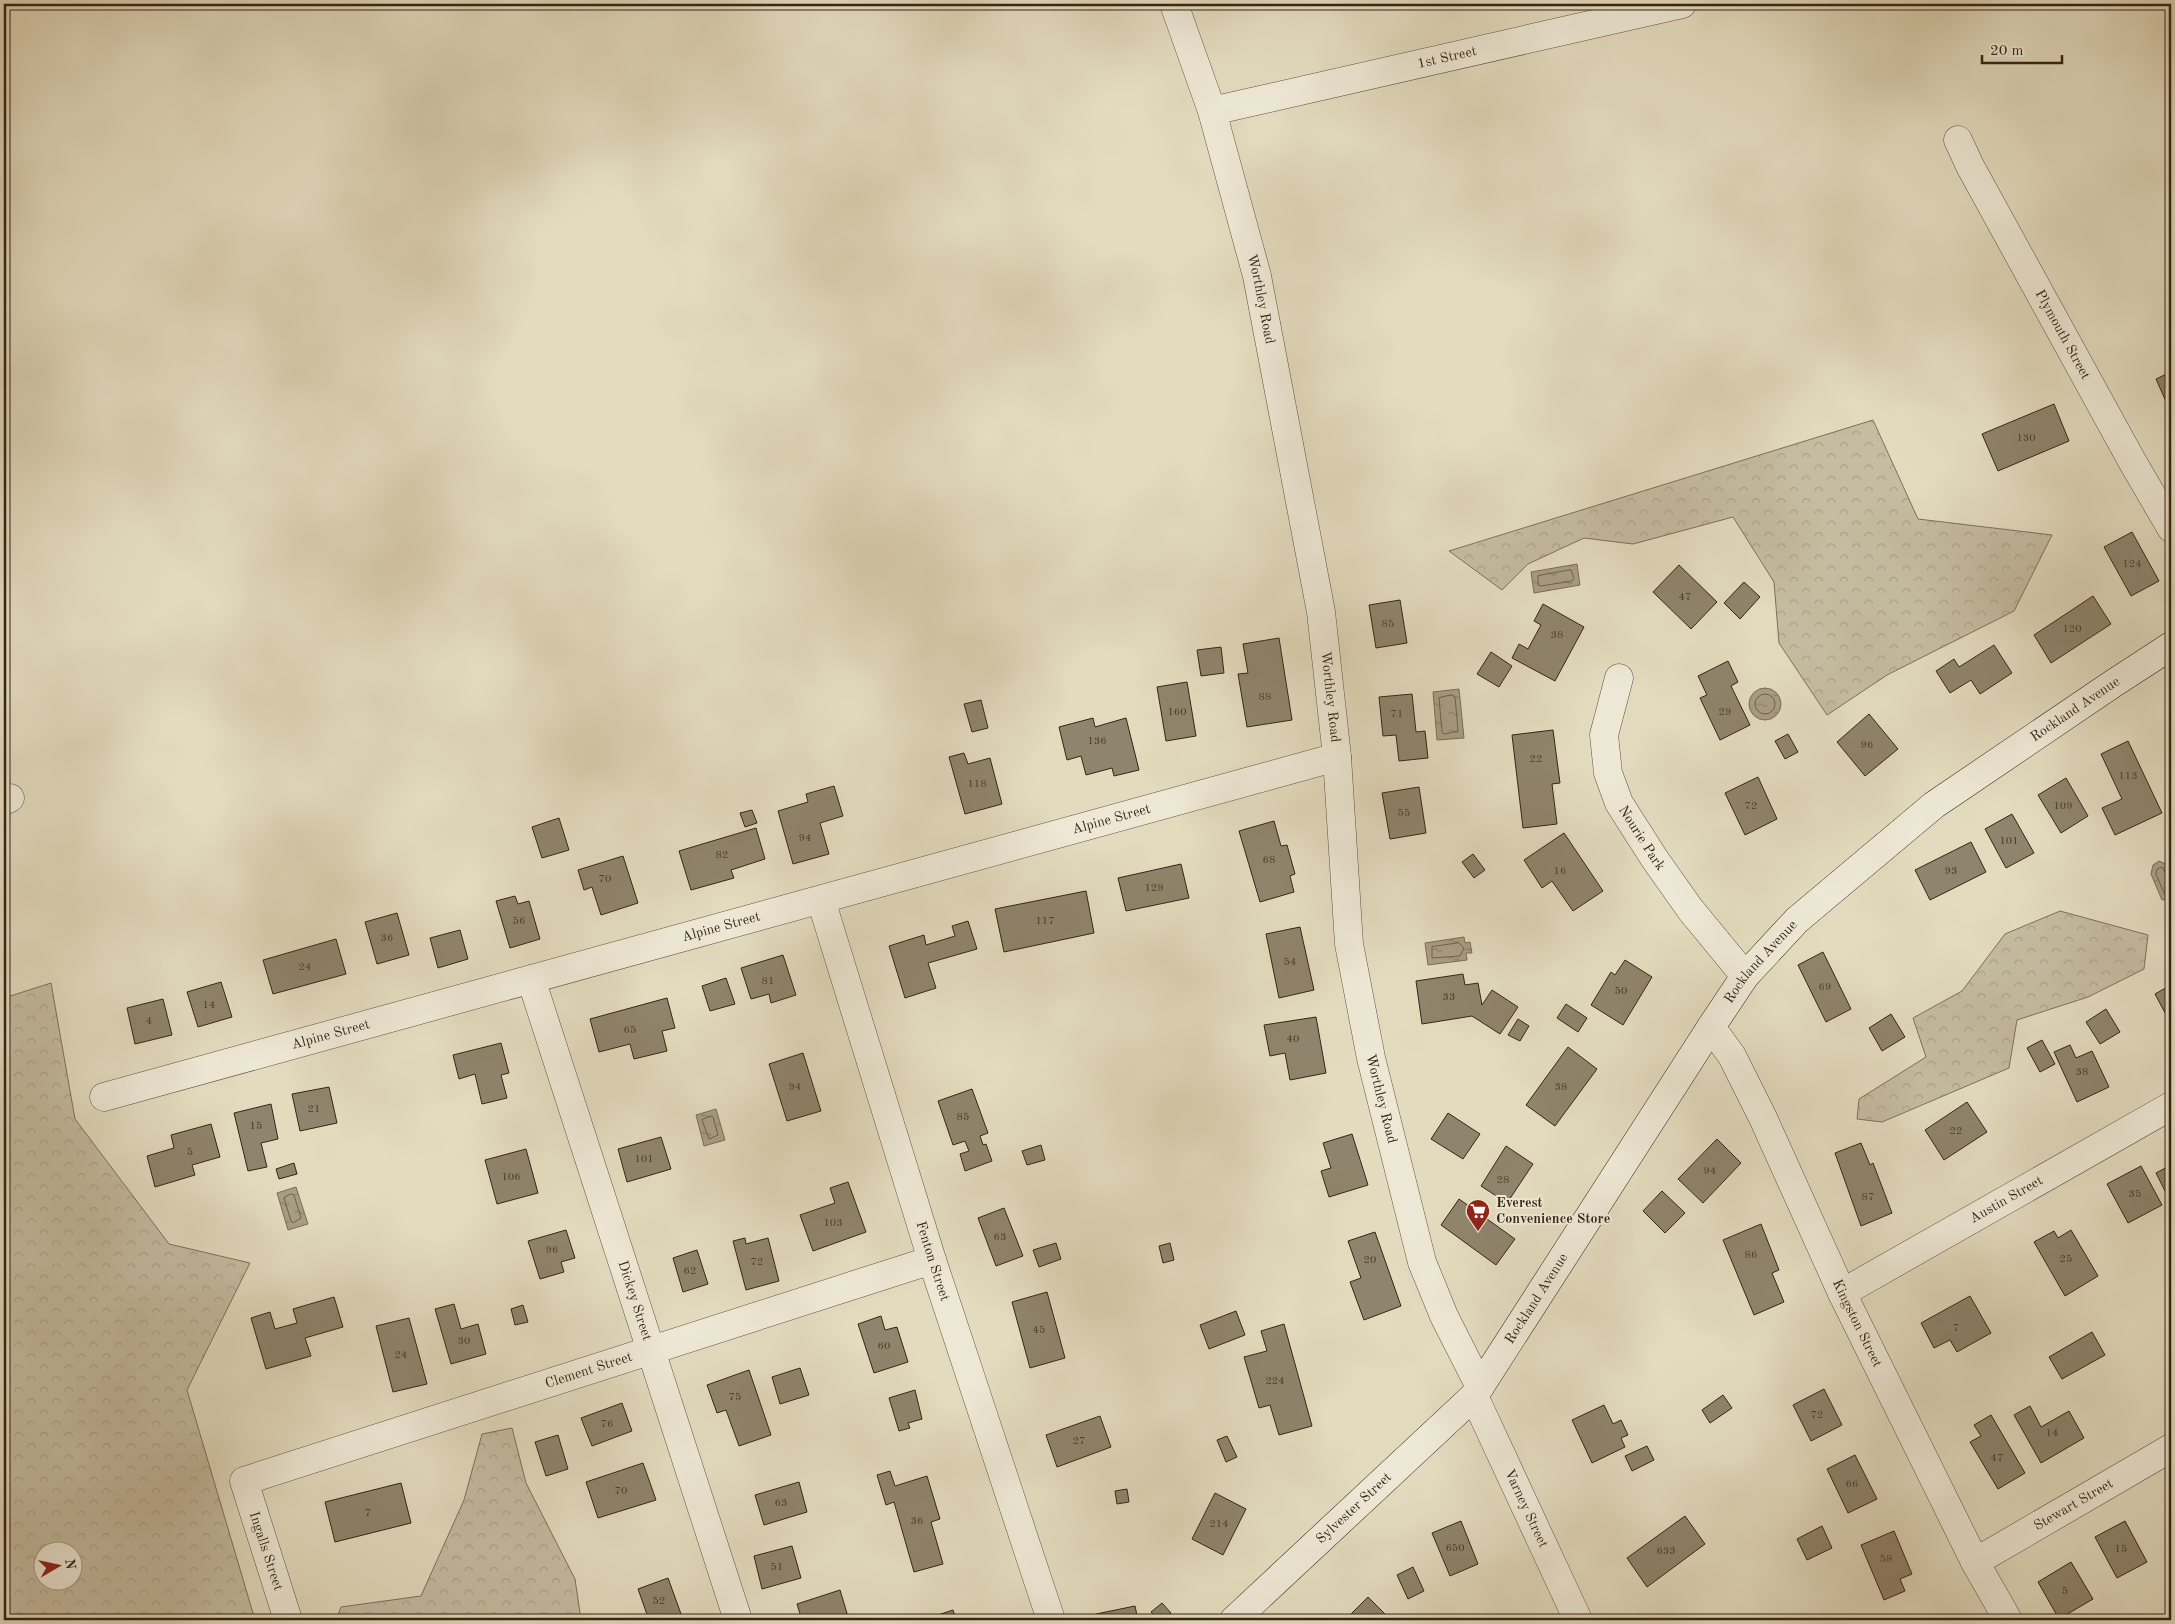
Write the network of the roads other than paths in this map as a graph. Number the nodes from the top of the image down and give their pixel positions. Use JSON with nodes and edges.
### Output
{"nodes":[{"id":1,"x":1174,"y":4,"type":"edge"},
{"id":2,"x":1682,"y":4,"type":"edge"},
{"id":3,"x":1212,"y":110,"type":"junction"},
{"id":4,"x":1958,"y":140,"type":"dead end"},
{"id":5,"x":2171,"y":528,"type":"edge"},
{"id":6,"x":2171,"y":646,"type":"edge"},
{"id":7,"x":1619,"y":678,"type":"dead end"},
{"id":8,"x":1337,"y":757,"type":"junction"},
{"id":9,"x":821,"y":900,"type":"junction"},
{"id":10,"x":1745,"y":976,"type":"junction"},
{"id":11,"x":531,"y":979,"type":"junction"},
{"id":12,"x":1711,"y":1027,"type":"junction"},
{"id":13,"x":104,"y":1097,"type":"dead end"},
{"id":14,"x":2171,"y":1106,"type":"edge"},
{"id":15,"x":932,"y":1260,"type":"junction"},
{"id":16,"x":1842,"y":1293,"type":"junction"},
{"id":17,"x":651,"y":1349,"type":"junction"},
{"id":18,"x":1477,"y":1392,"type":"junction"},
{"id":19,"x":2171,"y":1448,"type":"edge"},
{"id":20,"x":244,"y":1481,"type":"joint"},
{"id":21,"x":1975,"y":1562,"type":"junction"},
{"id":22,"x":288,"y":1620,"type":"edge"},
{"id":23,"x":738,"y":1620,"type":"edge"},
{"id":24,"x":1051,"y":1620,"type":"edge"},
{"id":25,"x":1234,"y":1620,"type":"edge"},
{"id":26,"x":1578,"y":1620,"type":"edge"},
{"id":27,"x":2008,"y":1620,"type":"edge"}],
"edges":[{"from":1,"to":3,"type":"street","name":"Worthley Road"},
{"from":2,"to":3,"type":"street","name":"1st Street"},
{"from":3,"to":8,"type":"street","name":"Worthley Road"},
{"from":4,"to":5,"type":"street","name":"Plymouth Street"},
{"from":6,"to":10,"type":"street","name":"Rockland Avenue"},
{"from":7,"to":10,"type":"street","name":"Nourie Park"},
{"from":8,"to":9,"type":"street","name":"Alpine Street"},
{"from":8,"to":18,"type":"street","name":"Worthley Road"},
{"from":9,"to":11,"type":"street","name":"Alpine Street"},
{"from":9,"to":15,"type":"street","name":"Fenton Street"},
{"from":10,"to":12,"type":"street","name":"Rockland Avenue"},
{"from":11,"to":13,"type":"street","name":"Alpine Street"},
{"from":11,"to":17,"type":"street","name":"Dickey Street"},
{"from":12,"to":16,"type":"street","name":"Kingston Street"},
{"from":12,"to":18,"type":"street","name":"Rockland Avenue"},
{"from":14,"to":16,"type":"street","name":"Austin Street"},
{"from":15,"to":17,"type":"street","name":"Clement Street"},
{"from":15,"to":24,"type":"street","name":"Fenton Street"},
{"from":16,"to":21,"type":"street","name":"Kingston Street"},
{"from":17,"to":20,"type":"street","name":"Clement Street"},
{"from":17,"to":23,"type":"street","name":"Dickey Street"},
{"from":18,"to":25,"type":"street","name":"Sylvester Street"},
{"from":18,"to":26,"type":"street","name":"Varney Street"},
{"from":19,"to":21,"type":"street","name":"Stewart Street"},
{"from":20,"to":22,"type":"street","name":"Ingalls Street"},
{"from":21,"to":27,"type":"street","name":"Kingston Street"}]}
